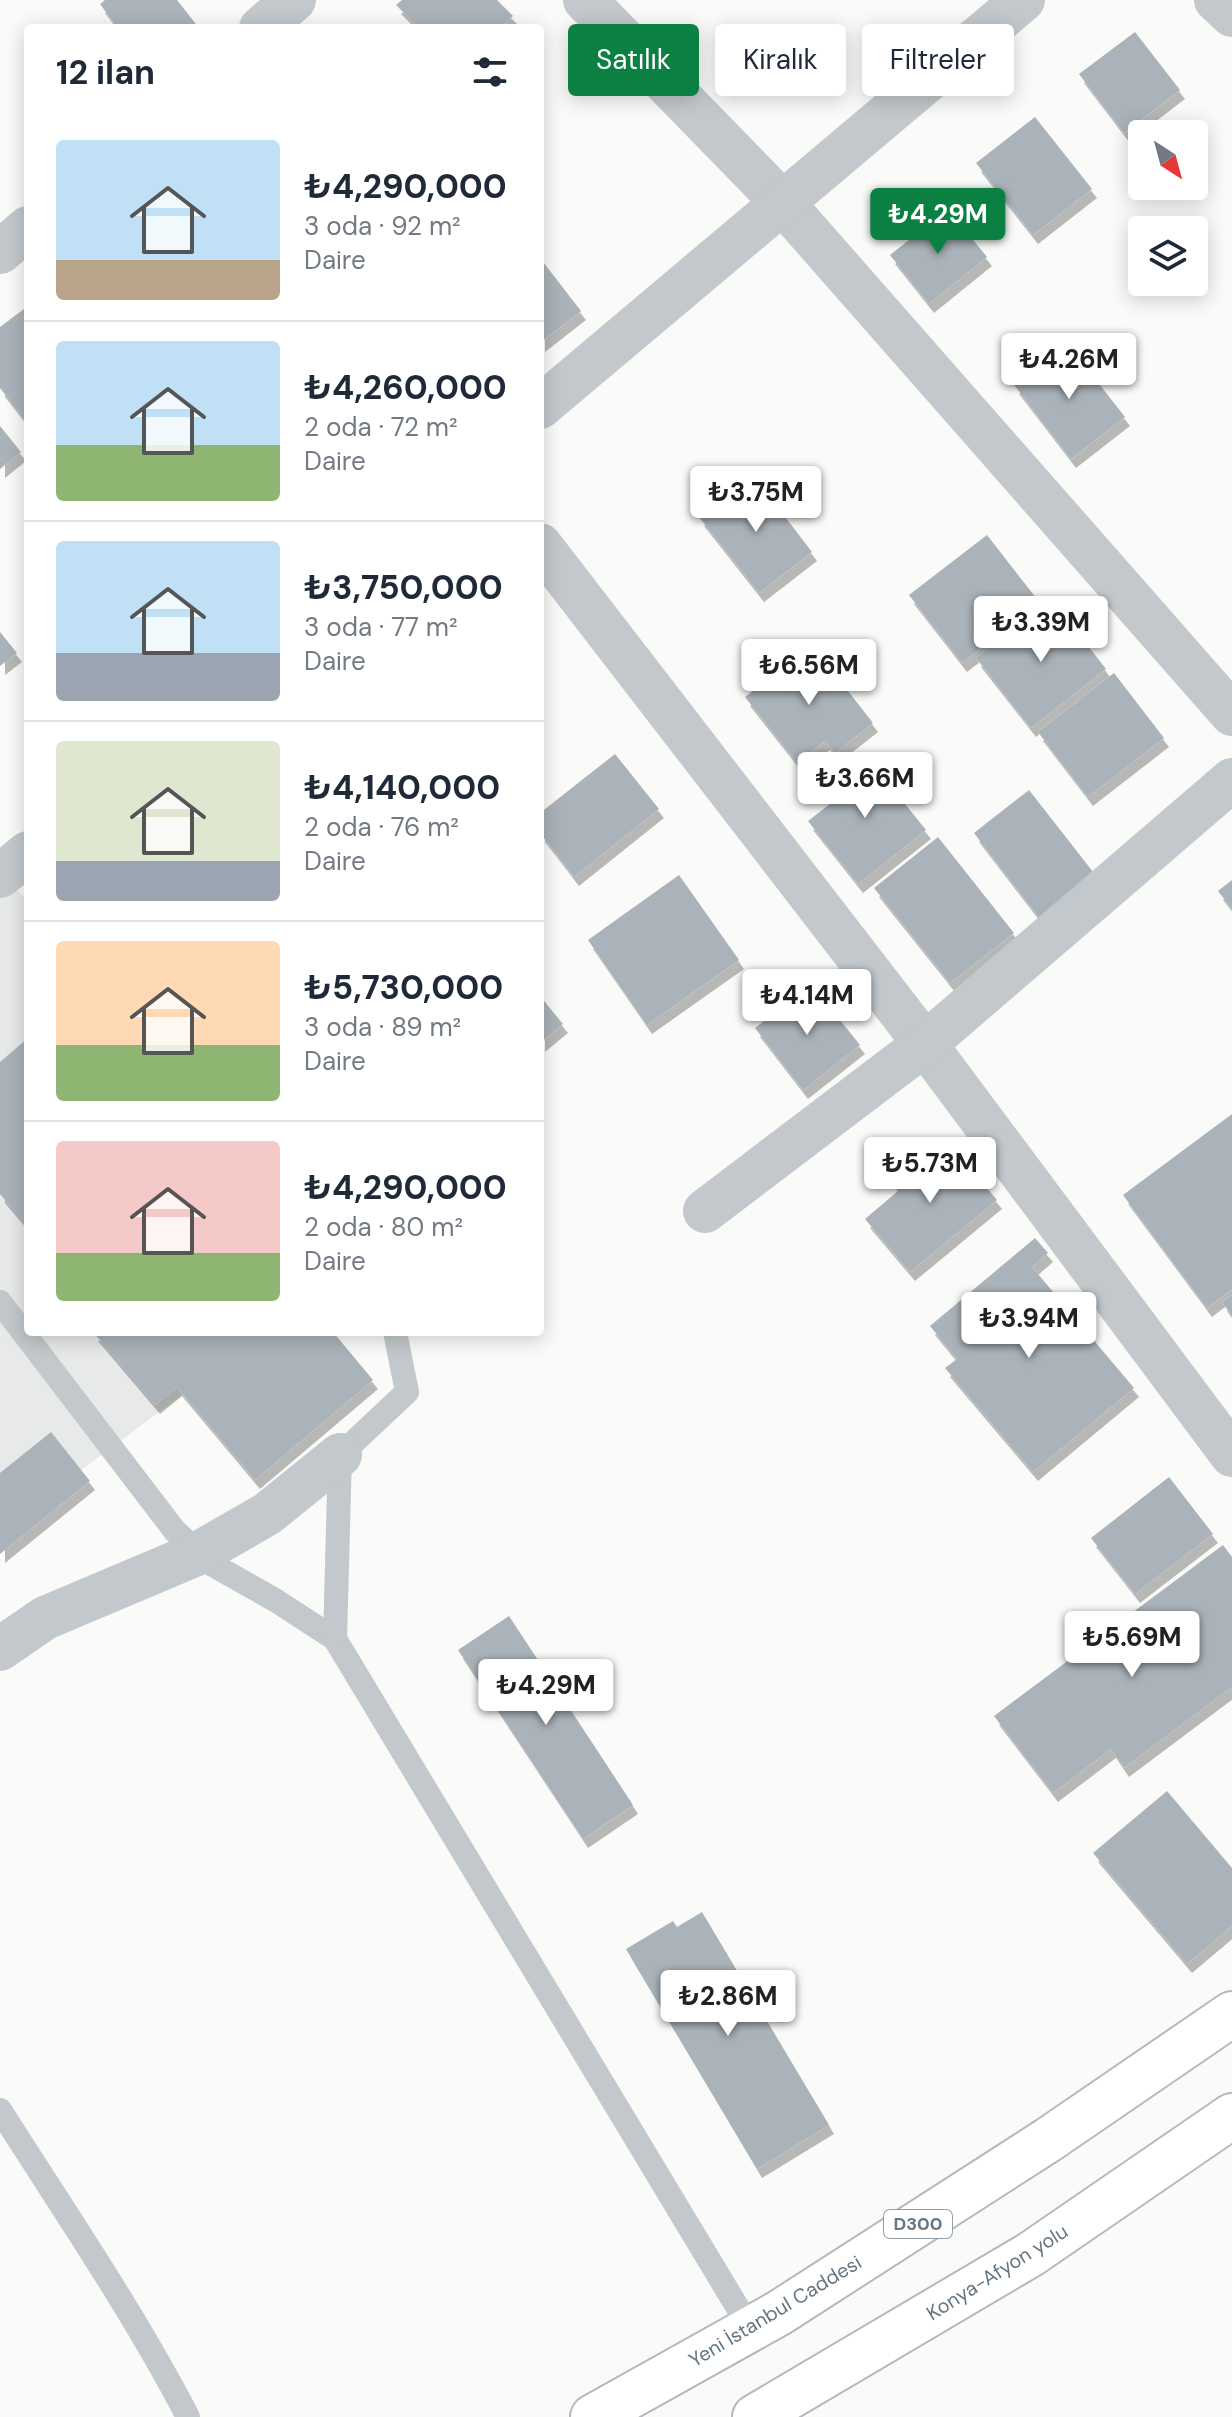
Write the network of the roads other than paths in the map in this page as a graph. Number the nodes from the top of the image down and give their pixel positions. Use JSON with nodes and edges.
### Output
{"nodes":[{"id":1,"x":294,"y":0,"type":"edge"},
{"id":2,"x":585,"y":0,"type":"edge"},
{"id":3,"x":1023,"y":0,"type":"edge"},
{"id":4,"x":1216,"y":0,"type":"edge"},
{"id":5,"x":1232,"y":15,"type":"edge"},
{"id":6,"x":266,"y":24,"type":"edge"},
{"id":7,"x":782,"y":202,"type":"junction"},
{"id":8,"x":24,"y":231,"type":"edge"},
{"id":9,"x":0,"y":252,"type":"edge"},
{"id":10,"x":544,"y":404,"type":"edge"},
{"id":11,"x":544,"y":550,"type":"edge"},
{"id":12,"x":1232,"y":714,"type":"edge"},
{"id":13,"x":1232,"y":780,"type":"edge"},
{"id":14,"x":925,"y":1044,"type":"junction"},
{"id":15,"x":705,"y":1211,"type":"dead end"},
{"id":16,"x":0,"y":1302,"type":"edge"},
{"id":17,"x":24,"y":1333,"type":"edge"},
{"id":18,"x":26,"y":1336,"type":"edge"},
{"id":19,"x":396,"y":1336,"type":"edge"},
{"id":20,"x":340,"y":1455,"type":"junction"},
{"id":21,"x":1232,"y":1455,"type":"edge"},
{"id":22,"x":199,"y":1553,"type":"junction"},
{"id":23,"x":335,"y":1639,"type":"junction"},
{"id":24,"x":0,"y":1649,"type":"edge"},
{"id":25,"x":1232,"y":2014,"type":"edge"},
{"id":26,"x":0,"y":2110,"type":"edge"},
{"id":27,"x":1232,"y":2116,"type":"edge"},
{"id":28,"x":750,"y":2328,"type":"junction"},
{"id":29,"x":188,"y":2417,"type":"edge"},
{"id":30,"x":593,"y":2417,"type":"edge"},
{"id":31,"x":755,"y":2417,"type":"edge"}],
"edges":[{"from":1,"to":6,"type":"street"},
{"from":2,"to":7,"type":"street"},
{"from":3,"to":7,"type":"street"},
{"from":4,"to":5,"type":"street"},
{"from":7,"to":10,"type":"street"},
{"from":7,"to":12,"type":"street"},
{"from":8,"to":9,"type":"street"},
{"from":11,"to":14,"type":"street"},
{"from":13,"to":14,"type":"street"},
{"from":14,"to":15,"type":"street"},
{"from":14,"to":21,"type":"street"},
{"from":16,"to":17,"type":"lane"},
{"from":18,"to":22,"type":"lane"},
{"from":19,"to":20,"type":"lane"},
{"from":20,"to":22,"type":"street"},
{"from":20,"to":23,"type":"lane"},
{"from":22,"to":23,"type":"lane"},
{"from":22,"to":24,"type":"street"},
{"from":23,"to":28,"type":"lane"},
{"from":25,"to":28,"type":"highway","name":"Yeni İstanbul Caddesi","number":"D300"},
{"from":26,"to":29,"type":"lane"},
{"from":27,"to":31,"type":"highway","name":"Konya-Afyon yolu"},
{"from":28,"to":30,"type":"highway","name":"Yeni İstanbul Caddesi","number":"D300"}]}
